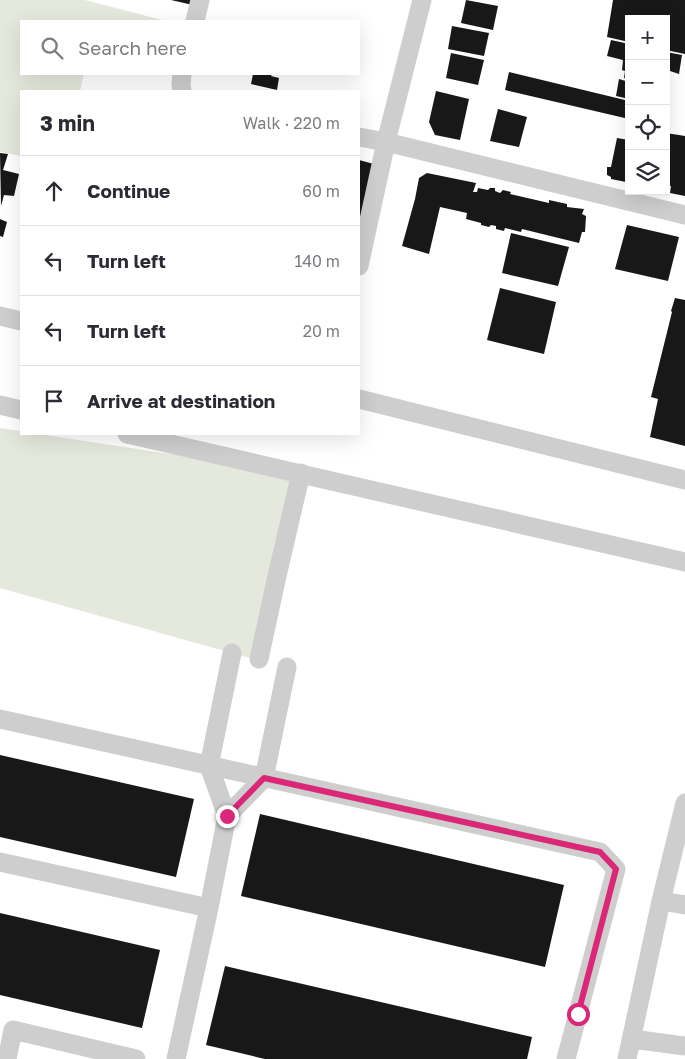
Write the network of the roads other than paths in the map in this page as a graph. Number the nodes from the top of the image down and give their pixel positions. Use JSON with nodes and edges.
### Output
{"nodes":[{"id":1,"x":200,"y":0,"type":"edge"},
{"id":2,"x":422,"y":0,"type":"edge"},
{"id":3,"x":195,"y":20,"type":"edge"},
{"id":4,"x":182,"y":75,"type":"edge"},
{"id":5,"x":182,"y":90,"type":"edge"},
{"id":6,"x":360,"y":137,"type":"edge"},
{"id":7,"x":386,"y":142,"type":"junction"},
{"id":8,"x":685,"y":214,"type":"edge"},
{"id":9,"x":360,"y":261,"type":"edge"},
{"id":10,"x":0,"y":316,"type":"edge"},
{"id":11,"x":20,"y":321,"type":"edge"},
{"id":12,"x":360,"y":399,"type":"edge"},
{"id":13,"x":0,"y":405,"type":"edge"},
{"id":14,"x":20,"y":410,"type":"edge"},
{"id":15,"x":131,"y":435,"type":"edge"},
{"id":16,"x":301,"y":473,"type":"junction"},
{"id":17,"x":685,"y":480,"type":"edge"},
{"id":18,"x":685,"y":562,"type":"edge"},
{"id":19,"x":232,"y":653,"type":"dead end"},
{"id":20,"x":260,"y":659,"type":"dead end"},
{"id":21,"x":288,"y":667,"type":"dead end"},
{"id":22,"x":0,"y":719,"type":"edge"},
{"id":23,"x":209,"y":766,"type":"junction"},
{"id":24,"x":264,"y":778,"type":"junction"},
{"id":25,"x":685,"y":803,"type":"edge"},
{"id":26,"x":227,"y":816,"type":"junction"},
{"id":27,"x":0,"y":862,"type":"edge"},
{"id":28,"x":661,"y":901,"type":"junction"},
{"id":29,"x":685,"y":905,"type":"edge"},
{"id":30,"x":209,"y":908,"type":"junction"},
{"id":31,"x":632,"y":1039,"type":"junction"},
{"id":32,"x":685,"y":1046,"type":"edge"},
{"id":33,"x":7,"y":1059,"type":"edge"},
{"id":34,"x":136,"y":1059,"type":"edge"},
{"id":35,"x":176,"y":1059,"type":"edge"},
{"id":36,"x":566,"y":1059,"type":"edge"},
{"id":37,"x":627,"y":1059,"type":"edge"}],
"edges":[{"from":1,"to":3,"type":"street"},
{"from":2,"to":7,"type":"street"},
{"from":4,"to":5,"type":"street"},
{"from":6,"to":7,"type":"street"},
{"from":7,"to":8,"type":"street"},
{"from":7,"to":9,"type":"street"},
{"from":10,"to":11,"type":"street"},
{"from":12,"to":17,"type":"street"},
{"from":13,"to":14,"type":"street"},
{"from":15,"to":16,"type":"street"},
{"from":16,"to":18,"type":"street"},
{"from":16,"to":20,"type":"street"},
{"from":19,"to":23,"type":"street"},
{"from":21,"to":24,"type":"street"},
{"from":22,"to":23,"type":"street"},
{"from":23,"to":24,"type":"street"},
{"from":23,"to":26,"type":"street"},
{"from":24,"to":26,"type":"street"},
{"from":24,"to":36,"type":"street"},
{"from":25,"to":28,"type":"street"},
{"from":26,"to":30,"type":"street"},
{"from":27,"to":30,"type":"street"},
{"from":28,"to":29,"type":"street"},
{"from":28,"to":31,"type":"street"},
{"from":30,"to":35,"type":"street"},
{"from":31,"to":32,"type":"street"},
{"from":31,"to":37,"type":"street"},
{"from":33,"to":34,"type":"street"}]}
